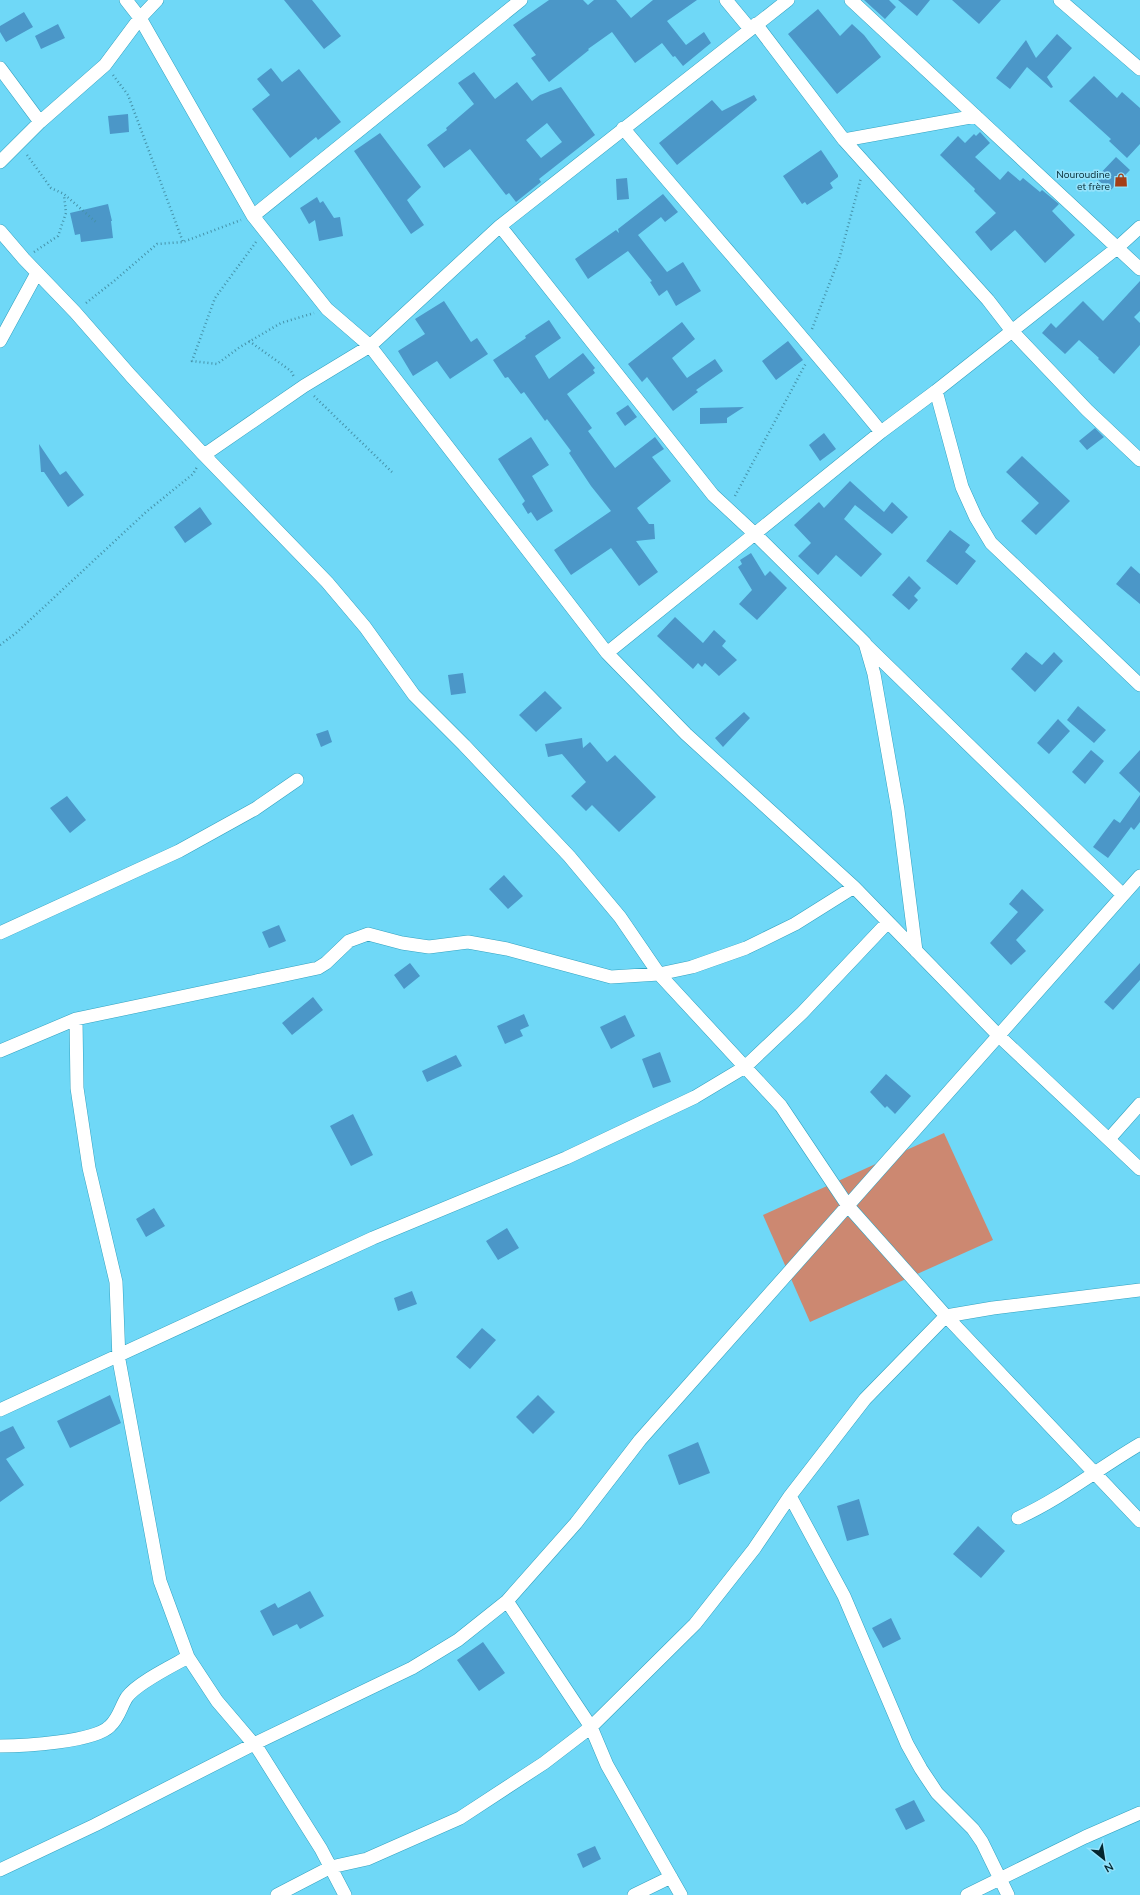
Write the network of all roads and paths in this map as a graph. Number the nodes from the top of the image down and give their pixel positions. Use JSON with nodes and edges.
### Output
{"nodes":[{"id":1,"x":126,"y":0,"type":"edge"},
{"id":2,"x":157,"y":0,"type":"edge"},
{"id":3,"x":522,"y":0,"type":"edge"},
{"id":4,"x":726,"y":0,"type":"edge"},
{"id":5,"x":788,"y":0,"type":"edge"},
{"id":6,"x":851,"y":0,"type":"edge"},
{"id":7,"x":1060,"y":0,"type":"edge"},
{"id":8,"x":140,"y":18,"type":"junction"},
{"id":9,"x":753,"y":26,"type":"junction"},
{"id":10,"x":105,"y":65,"type":"junction"},
{"id":11,"x":0,"y":68,"type":"edge"},
{"id":12,"x":1140,"y":70,"type":"edge"},
{"id":13,"x":976,"y":116,"type":"junction"},
{"id":14,"x":40,"y":122,"type":"junction"},
{"id":15,"x":624,"y":128,"type":"junction"},
{"id":16,"x":844,"y":140,"type":"junction"},
{"id":17,"x":18,"y":142,"type":"junction"},
{"id":18,"x":0,"y":162,"type":"edge"},
{"id":19,"x":64,"y":194,"type":"junction"},
{"id":20,"x":253,"y":216,"type":"junction"},
{"id":21,"x":97,"y":224,"type":"dead end"},
{"id":22,"x":500,"y":226,"type":"junction"},
{"id":23,"x":1140,"y":227,"type":"edge"},
{"id":24,"x":264,"y":230,"type":"junction"},
{"id":25,"x":0,"y":231,"type":"edge"},
{"id":26,"x":182,"y":242,"type":"junction"},
{"id":27,"x":1117,"y":248,"type":"junction"},
{"id":28,"x":24,"y":259,"type":"junction"},
{"id":29,"x":1140,"y":270,"type":"edge"},
{"id":30,"x":37,"y":273,"type":"junction"},
{"id":31,"x":327,"y":309,"type":"junction"},
{"id":32,"x":75,"y":312,"type":"junction"},
{"id":33,"x":1012,"y":331,"type":"junction"},
{"id":34,"x":0,"y":341,"type":"edge"},
{"id":35,"x":249,"y":341,"type":"junction"},
{"id":36,"x":370,"y":346,"type":"junction"},
{"id":37,"x":304,"y":386,"type":"junction"},
{"id":38,"x":936,"y":391,"type":"junction"},
{"id":39,"x":881,"y":432,"type":"junction"},
{"id":40,"x":204,"y":454,"type":"junction"},
{"id":41,"x":1140,"y":460,"type":"edge"},
{"id":42,"x":392,"y":472,"type":"dead end"},
{"id":43,"x":756,"y":535,"type":"junction"},
{"id":44,"x":864,"y":643,"type":"junction"},
{"id":45,"x":0,"y":645,"type":"edge"},
{"id":46,"x":607,"y":653,"type":"junction"},
{"id":47,"x":1140,"y":685,"type":"edge"},
{"id":48,"x":297,"y":780,"type":"dead end"},
{"id":49,"x":1140,"y":876,"type":"edge"},
{"id":50,"x":854,"y":887,"type":"junction"},
{"id":51,"x":1123,"y":895,"type":"junction"},
{"id":52,"x":888,"y":922,"type":"junction"},
{"id":53,"x":0,"y":933,"type":"edge"},
{"id":54,"x":916,"y":950,"type":"junction"},
{"id":55,"x":659,"y":974,"type":"junction"},
{"id":56,"x":76,"y":1019,"type":"junction"},
{"id":57,"x":999,"y":1036,"type":"junction"},
{"id":58,"x":0,"y":1051,"type":"edge"},
{"id":59,"x":745,"y":1067,"type":"junction"},
{"id":60,"x":1140,"y":1104,"type":"edge"},
{"id":61,"x":1109,"y":1139,"type":"junction"},
{"id":62,"x":1140,"y":1169,"type":"edge"},
{"id":63,"x":848,"y":1206,"type":"junction"},
{"id":64,"x":1140,"y":1290,"type":"edge"},
{"id":65,"x":946,"y":1316,"type":"junction"},
{"id":66,"x":119,"y":1355,"type":"junction"},
{"id":67,"x":0,"y":1410,"type":"edge"},
{"id":68,"x":1140,"y":1444,"type":"edge"},
{"id":69,"x":1095,"y":1472,"type":"junction"},
{"id":70,"x":790,"y":1496,"type":"junction"},
{"id":71,"x":1018,"y":1518,"type":"dead end"},
{"id":72,"x":1140,"y":1521,"type":"edge"},
{"id":73,"x":507,"y":1600,"type":"junction"},
{"id":74,"x":188,"y":1657,"type":"junction"},
{"id":75,"x":591,"y":1727,"type":"junction"},
{"id":76,"x":254,"y":1744,"type":"junction"},
{"id":77,"x":0,"y":1746,"type":"edge"},
{"id":78,"x":1140,"y":1813,"type":"edge"},
{"id":79,"x":331,"y":1867,"type":"junction"},
{"id":80,"x":0,"y":1870,"type":"edge"},
{"id":81,"x":671,"y":1878,"type":"junction"},
{"id":82,"x":1000,"y":1879,"type":"junction"},
{"id":83,"x":277,"y":1895,"type":"edge"},
{"id":84,"x":345,"y":1895,"type":"edge"},
{"id":85,"x":634,"y":1895,"type":"edge"},
{"id":86,"x":681,"y":1895,"type":"edge"},
{"id":87,"x":968,"y":1895,"type":"edge"},
{"id":88,"x":1008,"y":1895,"type":"edge"}],
"edges":[{"from":1,"to":8,"type":"street"},
{"from":2,"to":8,"type":"street"},
{"from":3,"to":20,"type":"street"},
{"from":4,"to":9,"type":"street"},
{"from":5,"to":9,"type":"street"},
{"from":6,"to":13,"type":"street"},
{"from":7,"to":12,"type":"street"},
{"from":8,"to":10,"type":"street"},
{"from":8,"to":20,"type":"street"},
{"from":9,"to":15,"type":"street"},
{"from":9,"to":16,"type":"street"},
{"from":10,"to":14,"type":"street"},
{"from":10,"to":26,"type":"path"},
{"from":11,"to":14,"type":"street"},
{"from":13,"to":16,"type":"street"},
{"from":13,"to":27,"type":"street"},
{"from":14,"to":17,"type":"street"},
{"from":15,"to":22,"type":"street"},
{"from":15,"to":39,"type":"street"},
{"from":16,"to":33,"type":"street"},
{"from":17,"to":18,"type":"street"},
{"from":17,"to":19,"type":"path"},
{"from":19,"to":21,"type":"path"},
{"from":19,"to":28,"type":"path"},
{"from":20,"to":24,"type":"street"},
{"from":20,"to":26,"type":"path"},
{"from":22,"to":36,"type":"street"},
{"from":22,"to":43,"type":"street"},
{"from":23,"to":27,"type":"street"},
{"from":24,"to":31,"type":"street"},
{"from":24,"to":35,"type":"path"},
{"from":25,"to":28,"type":"street"},
{"from":26,"to":32,"type":"path"},
{"from":27,"to":29,"type":"street"},
{"from":27,"to":33,"type":"street"},
{"from":28,"to":30,"type":"street"},
{"from":30,"to":32,"type":"street"},
{"from":30,"to":34,"type":"street"},
{"from":31,"to":35,"type":"path"},
{"from":31,"to":36,"type":"street"},
{"from":32,"to":40,"type":"street"},
{"from":33,"to":38,"type":"street"},
{"from":33,"to":41,"type":"street"},
{"from":35,"to":37,"type":"path"},
{"from":36,"to":37,"type":"street"},
{"from":36,"to":46,"type":"street"},
{"from":37,"to":40,"type":"street"},
{"from":37,"to":42,"type":"path"},
{"from":38,"to":39,"type":"street"},
{"from":38,"to":47,"type":"street"},
{"from":39,"to":43,"type":"street"},
{"from":40,"to":45,"type":"path"},
{"from":40,"to":55,"type":"street"},
{"from":43,"to":44,"type":"street"},
{"from":43,"to":46,"type":"street"},
{"from":44,"to":51,"type":"street"},
{"from":44,"to":54,"type":"street"},
{"from":46,"to":50,"type":"street"},
{"from":48,"to":53,"type":"street"},
{"from":49,"to":51,"type":"street"},
{"from":50,"to":52,"type":"street"},
{"from":50,"to":55,"type":"street"},
{"from":51,"to":57,"type":"street"},
{"from":52,"to":54,"type":"street"},
{"from":52,"to":59,"type":"street"},
{"from":54,"to":57,"type":"street"},
{"from":55,"to":56,"type":"street"},
{"from":55,"to":59,"type":"street"},
{"from":56,"to":58,"type":"street"},
{"from":56,"to":66,"type":"street"},
{"from":57,"to":61,"type":"street"},
{"from":57,"to":63,"type":"street"},
{"from":59,"to":63,"type":"street"},
{"from":59,"to":66,"type":"street"},
{"from":60,"to":61,"type":"street"},
{"from":61,"to":62,"type":"street"},
{"from":63,"to":65,"type":"street"},
{"from":63,"to":73,"type":"street"},
{"from":64,"to":65,"type":"street"},
{"from":65,"to":69,"type":"street"},
{"from":65,"to":70,"type":"street"},
{"from":66,"to":67,"type":"street"},
{"from":66,"to":74,"type":"street"},
{"from":68,"to":69,"type":"street"},
{"from":69,"to":71,"type":"street"},
{"from":69,"to":72,"type":"street"},
{"from":70,"to":75,"type":"street"},
{"from":70,"to":82,"type":"street"},
{"from":73,"to":75,"type":"street"},
{"from":73,"to":76,"type":"street"},
{"from":74,"to":76,"type":"street"},
{"from":74,"to":77,"type":"street"},
{"from":75,"to":79,"type":"street"},
{"from":75,"to":81,"type":"street"},
{"from":76,"to":79,"type":"street"},
{"from":76,"to":80,"type":"street"},
{"from":78,"to":82,"type":"street"},
{"from":79,"to":83,"type":"street"},
{"from":79,"to":84,"type":"street"},
{"from":81,"to":85,"type":"street"},
{"from":81,"to":86,"type":"street"},
{"from":82,"to":87,"type":"street"},
{"from":82,"to":88,"type":"street"}]}
